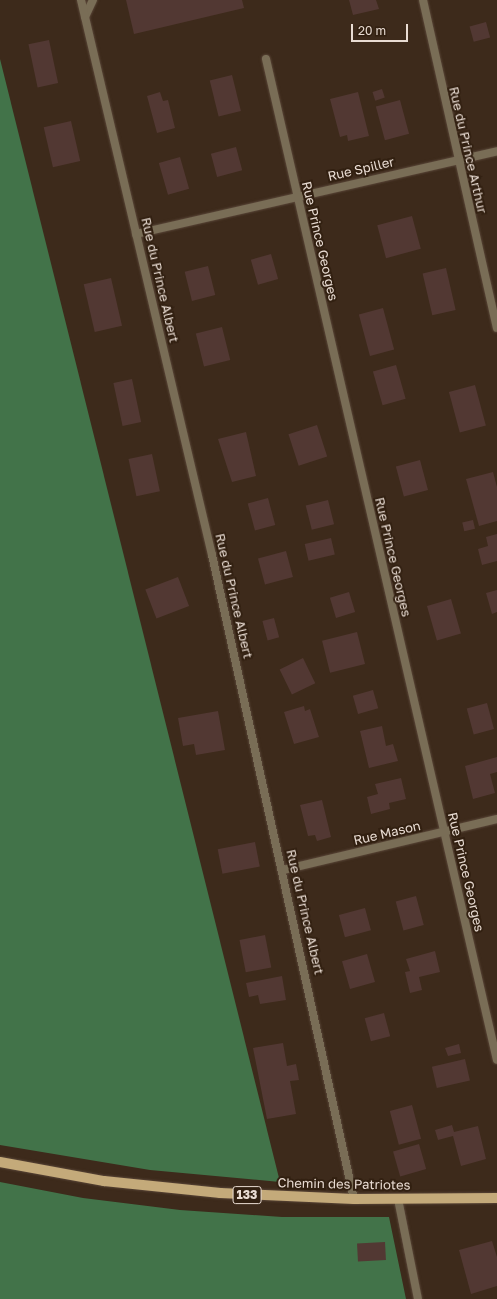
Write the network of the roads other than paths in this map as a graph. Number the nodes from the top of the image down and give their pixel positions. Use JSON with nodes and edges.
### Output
{"nodes":[{"id":1,"x":81,"y":0,"type":"edge"},
{"id":2,"x":93,"y":0,"type":"edge"},
{"id":3,"x":423,"y":0,"type":"edge"},
{"id":4,"x":85,"y":16,"type":"junction"},
{"id":5,"x":266,"y":59,"type":"dead end"},
{"id":6,"x":497,"y":151,"type":"edge"},
{"id":7,"x":458,"y":160,"type":"junction"},
{"id":8,"x":297,"y":196,"type":"junction"},
{"id":9,"x":136,"y":234,"type":"junction"},
{"id":10,"x":497,"y":328,"type":"edge"},
{"id":11,"x":497,"y":819,"type":"edge"},
{"id":12,"x":445,"y":832,"type":"junction"},
{"id":13,"x":283,"y":870,"type":"junction"},
{"id":14,"x":497,"y":1060,"type":"edge"},
{"id":15,"x":0,"y":1162,"type":"edge"},
{"id":16,"x":497,"y":1198,"type":"edge"},
{"id":17,"x":354,"y":1199,"type":"junction"},
{"id":18,"x":398,"y":1199,"type":"junction"},
{"id":19,"x":418,"y":1299,"type":"edge"}],
"edges":[{"from":1,"to":4,"type":"street","name":"Rue du Prince Albert"},
{"from":2,"to":4,"type":"street"},
{"from":3,"to":7,"type":"street","name":"Rue du Prince Arthur"},
{"from":4,"to":9,"type":"street","name":"Rue du Prince Albert"},
{"from":5,"to":8,"type":"street","name":"Rue Prince Georges"},
{"from":6,"to":7,"type":"street","name":"Rue Spiller"},
{"from":7,"to":8,"type":"street","name":"Rue Spiller"},
{"from":7,"to":10,"type":"street","name":"Rue du Prince Arthur"},
{"from":8,"to":9,"type":"street","name":"Rue Spiller"},
{"from":8,"to":12,"type":"street","name":"Rue Prince Georges"},
{"from":9,"to":13,"type":"street","name":"Rue du Prince Albert"},
{"from":11,"to":12,"type":"street","name":"Rue Mason"},
{"from":12,"to":13,"type":"street","name":"Rue Mason"},
{"from":12,"to":14,"type":"street","name":"Rue Prince Georges"},
{"from":13,"to":17,"type":"street","name":"Rue du Prince Albert"},
{"from":15,"to":17,"type":"main road","name":"Chemin des Patriotes","number":"133"},
{"from":16,"to":18,"type":"main road","name":"Chemin des Patriotes","number":"133"},
{"from":17,"to":18,"type":"main road","name":"Chemin des Patriotes","number":"133"},
{"from":18,"to":19,"type":"street"}]}
